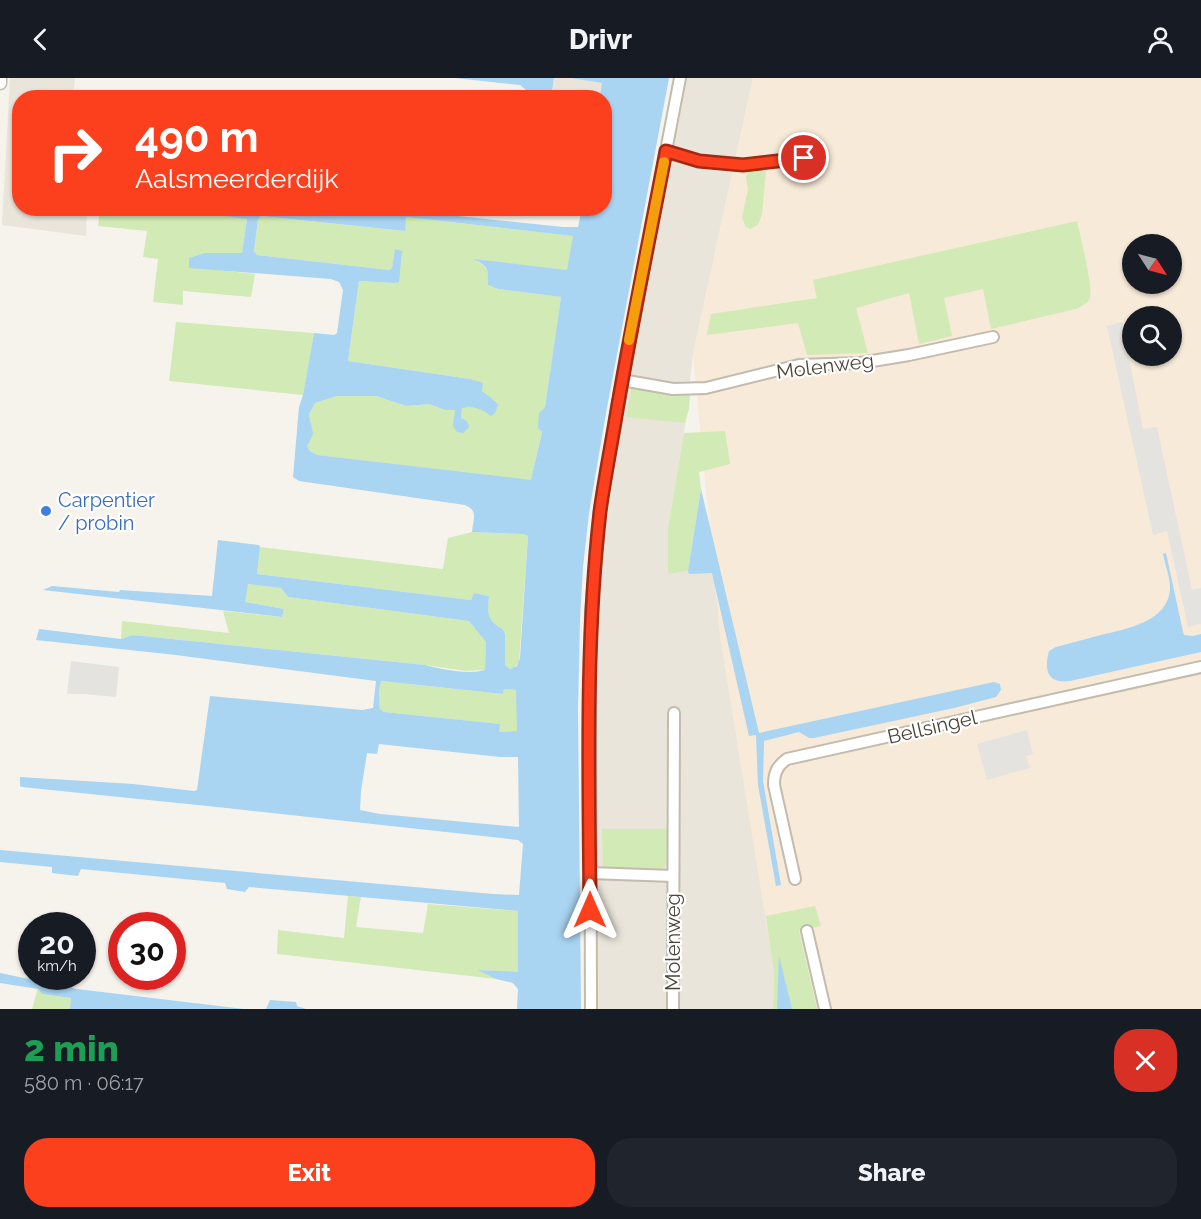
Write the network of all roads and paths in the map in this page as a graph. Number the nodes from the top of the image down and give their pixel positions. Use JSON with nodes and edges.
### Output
{"nodes":[{"id":1,"x":0,"y":78,"type":"edge"},
{"id":2,"x":680,"y":78,"type":"edge"},
{"id":3,"x":0,"y":83,"type":"edge"},
{"id":4,"x":666,"y":151,"type":"junction"},
{"id":5,"x":804,"y":158,"type":"dead end"},
{"id":6,"x":993,"y":337,"type":"dead end"},
{"id":7,"x":622,"y":380,"type":"junction"},
{"id":8,"x":1201,"y":667,"type":"edge"},
{"id":9,"x":674,"y":713,"type":"dead end"},
{"id":10,"x":590,"y":873,"type":"junction"},
{"id":11,"x":673,"y":876,"type":"junction"},
{"id":12,"x":795,"y":879,"type":"dead end"},
{"id":13,"x":807,"y":931,"type":"dead end"},
{"id":14,"x":591,"y":1009,"type":"edge"},
{"id":15,"x":673,"y":1009,"type":"edge"},
{"id":16,"x":825,"y":1009,"type":"edge"}],
"edges":[{"from":1,"to":3,"type":"street"},
{"from":2,"to":4,"type":"street"},
{"from":4,"to":5,"type":"street"},
{"from":4,"to":7,"type":"street"},
{"from":6,"to":7,"type":"street","name":"Molenweg"},
{"from":7,"to":10,"type":"street"},
{"from":8,"to":12,"type":"street","name":"Bellsingel"},
{"from":9,"to":11,"type":"street","name":"Molenweg"},
{"from":10,"to":11,"type":"street","name":"Molenweg"},
{"from":10,"to":14,"type":"street"},
{"from":11,"to":15,"type":"street","name":"Molenweg"},
{"from":13,"to":16,"type":"street"}]}
